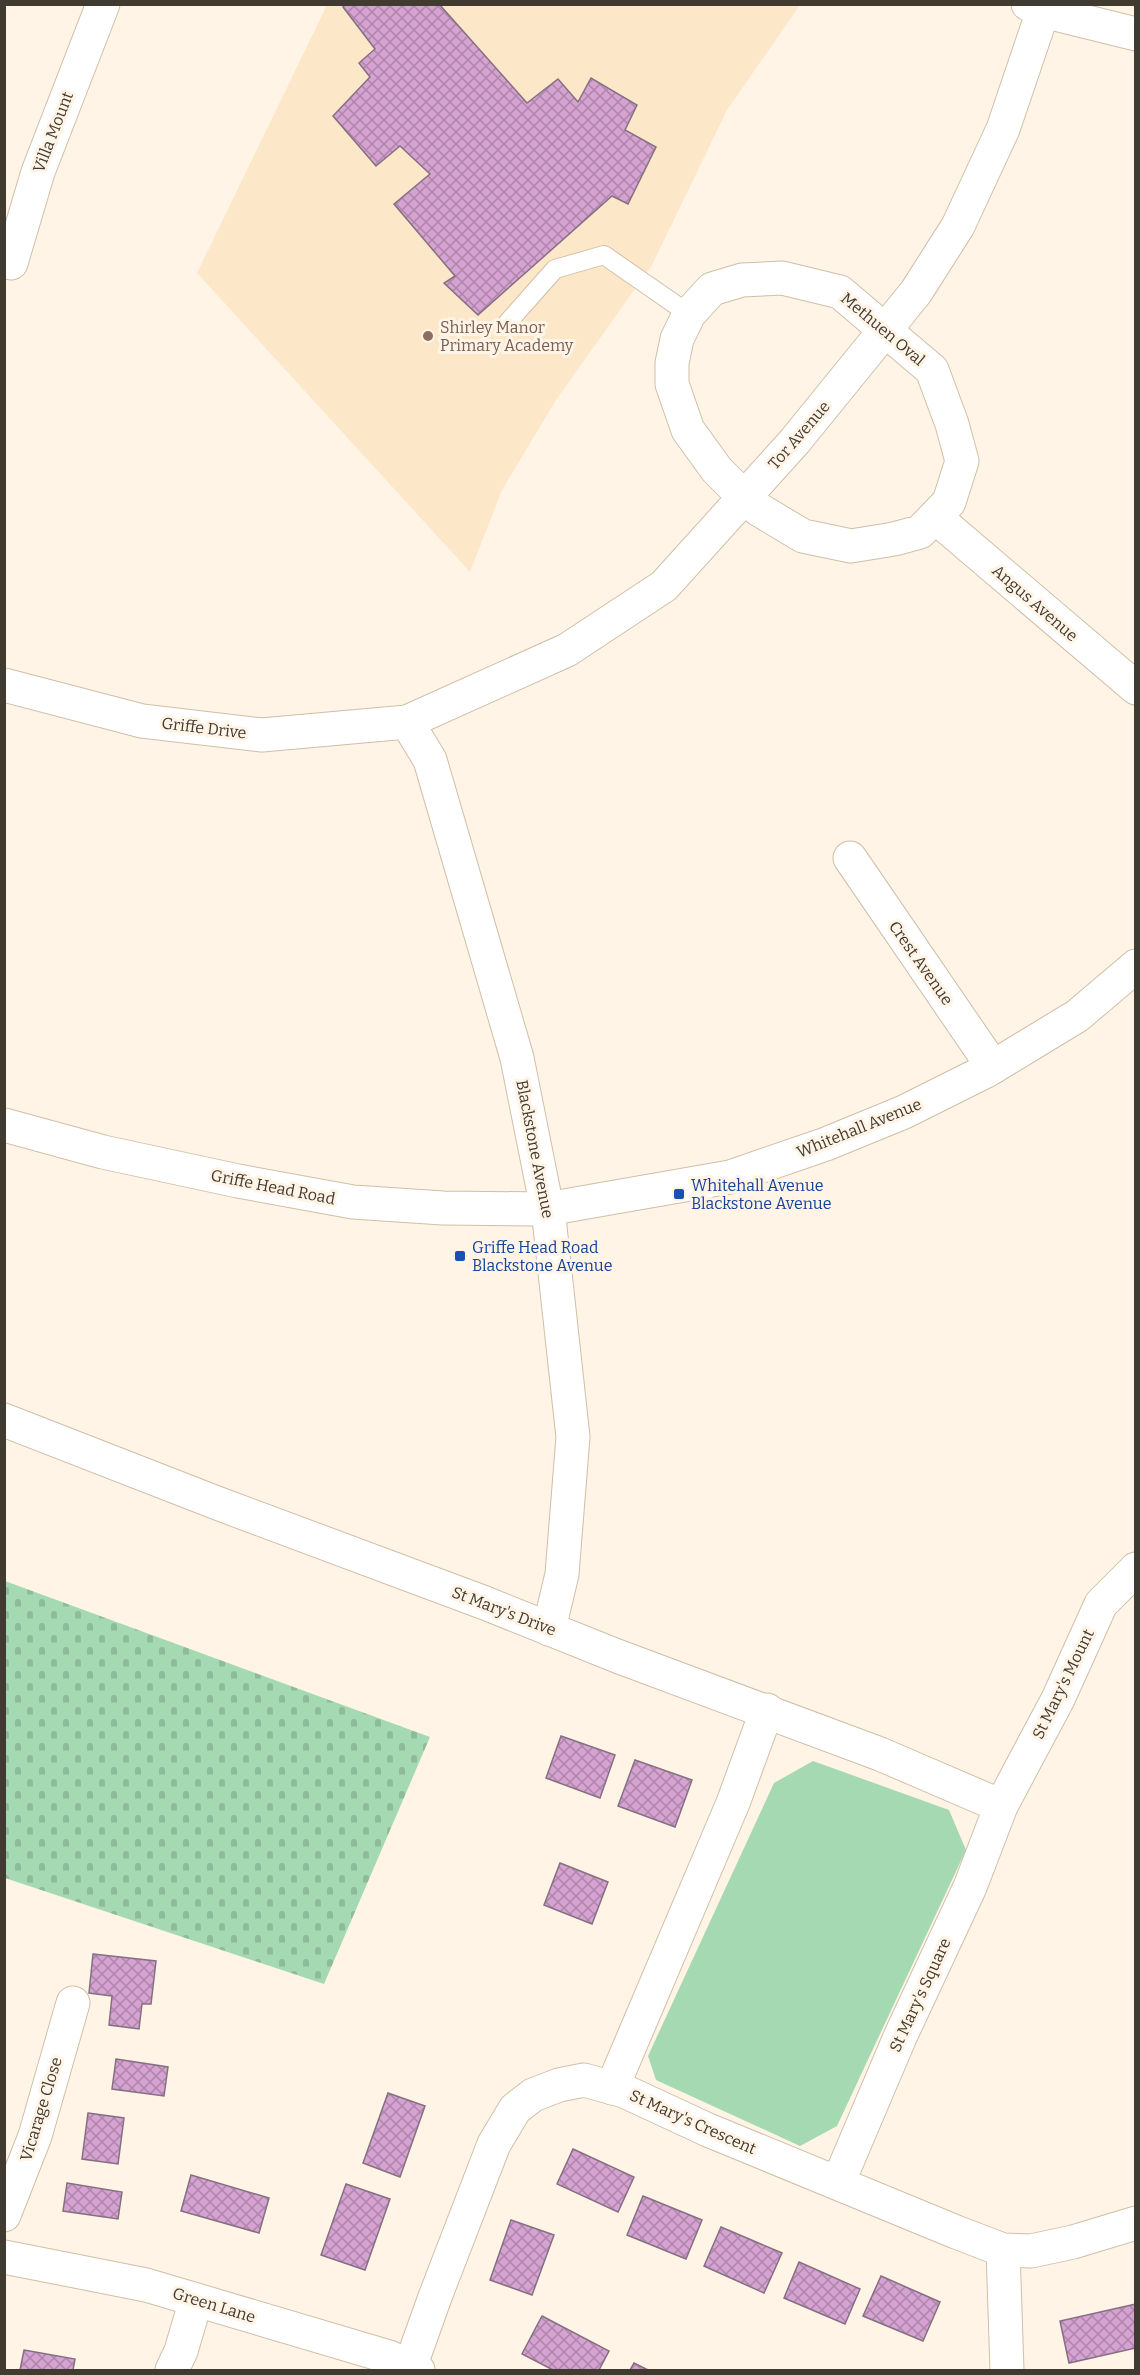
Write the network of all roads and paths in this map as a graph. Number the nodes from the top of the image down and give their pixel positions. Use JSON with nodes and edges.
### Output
{"nodes":[{"id":1,"x":103,"y":4,"type":"edge"},
{"id":2,"x":1036,"y":8,"type":"edge"},
{"id":3,"x":1136,"y":34,"type":"edge"},
{"id":4,"x":11,"y":263,"type":"dead end"},
{"id":5,"x":689,"y":314,"type":"junction"},
{"id":6,"x":507,"y":322,"type":"dead end"},
{"id":7,"x":886,"y":330,"type":"junction"},
{"id":8,"x":744,"y":497,"type":"junction"},
{"id":9,"x":935,"y":517,"type":"junction"},
{"id":10,"x":4,"y":685,"type":"edge"},
{"id":11,"x":1136,"y":688,"type":"edge"},
{"id":12,"x":407,"y":722,"type":"junction"},
{"id":13,"x":850,"y":858,"type":"dead end"},
{"id":14,"x":1136,"y":966,"type":"edge"},
{"id":15,"x":993,"y":1067,"type":"junction"},
{"id":16,"x":4,"y":1125,"type":"edge"},
{"id":17,"x":547,"y":1209,"type":"junction"},
{"id":18,"x":4,"y":1420,"type":"edge"},
{"id":19,"x":1136,"y":1569,"type":"edge"},
{"id":20,"x":549,"y":1629,"type":"junction"},
{"id":21,"x":767,"y":1710,"type":"junction"},
{"id":22,"x":1001,"y":1806,"type":"junction"},
{"id":23,"x":73,"y":2003,"type":"dead end"},
{"id":24,"x":612,"y":2088,"type":"junction"},
{"id":25,"x":838,"y":2183,"type":"junction"},
{"id":26,"x":4,"y":2215,"type":"edge"},
{"id":27,"x":1136,"y":2223,"type":"edge"},
{"id":28,"x":1004,"y":2250,"type":"junction"},
{"id":29,"x":4,"y":2257,"type":"edge"},
{"id":30,"x":196,"y":2300,"type":"junction"},
{"id":31,"x":414,"y":2369,"type":"edge"},
{"id":32,"x":172,"y":2370,"type":"edge"},
{"id":33,"x":1007,"y":2370,"type":"edge"}],
"edges":[{"from":1,"to":4,"type":"street","name":"Villa Mount"},
{"from":2,"to":3,"type":"street"},
{"from":2,"to":7,"type":"street","name":"Tor Avenue"},
{"from":5,"to":6,"type":"lane"},
{"from":5,"to":7,"type":"street","name":"Methuen Oval"},
{"from":5,"to":8,"type":"street","name":"Methuen Oval"},
{"from":7,"to":8,"type":"street","name":"Tor Avenue"},
{"from":7,"to":9,"type":"street","name":"Methuen Oval"},
{"from":8,"to":9,"type":"street","name":"Methuen Oval"},
{"from":8,"to":12,"type":"street","name":"Tor Avenue"},
{"from":9,"to":11,"type":"street","name":"Angus Avenue"},
{"from":10,"to":12,"type":"street","name":"Griffe Drive"},
{"from":12,"to":17,"type":"street","name":"Blackstone Avenue"},
{"from":13,"to":15,"type":"street","name":"Crest Avenue"},
{"from":14,"to":15,"type":"street","name":"Whitehall Avenue"},
{"from":15,"to":17,"type":"street","name":"Whitehall Avenue"},
{"from":16,"to":17,"type":"street","name":"Griffe Head Road"},
{"from":17,"to":20,"type":"street","name":"Blackstone Avenue"},
{"from":18,"to":20,"type":"street","name":"St Mary's Drive"},
{"from":19,"to":22,"type":"street","name":"St Mary's Mount"},
{"from":20,"to":21,"type":"street","name":"St Mary's Drive"},
{"from":21,"to":22,"type":"street","name":"St Mary's Drive"},
{"from":21,"to":24,"type":"street"},
{"from":22,"to":25,"type":"street","name":"St Mary's Square"},
{"from":23,"to":26,"type":"street","name":"Vicarage Close"},
{"from":24,"to":25,"type":"street","name":"St Mary's Crescent"},
{"from":24,"to":31,"type":"street","name":"St Mary's Crescent"},
{"from":25,"to":28,"type":"street","name":"St Mary's Crescent"},
{"from":27,"to":28,"type":"street","name":"St Mary's Crescent"},
{"from":28,"to":33,"type":"street"},
{"from":29,"to":30,"type":"street","name":"Green Lane"},
{"from":30,"to":31,"type":"street","name":"Green Lane"},
{"from":30,"to":32,"type":"street"}]}
